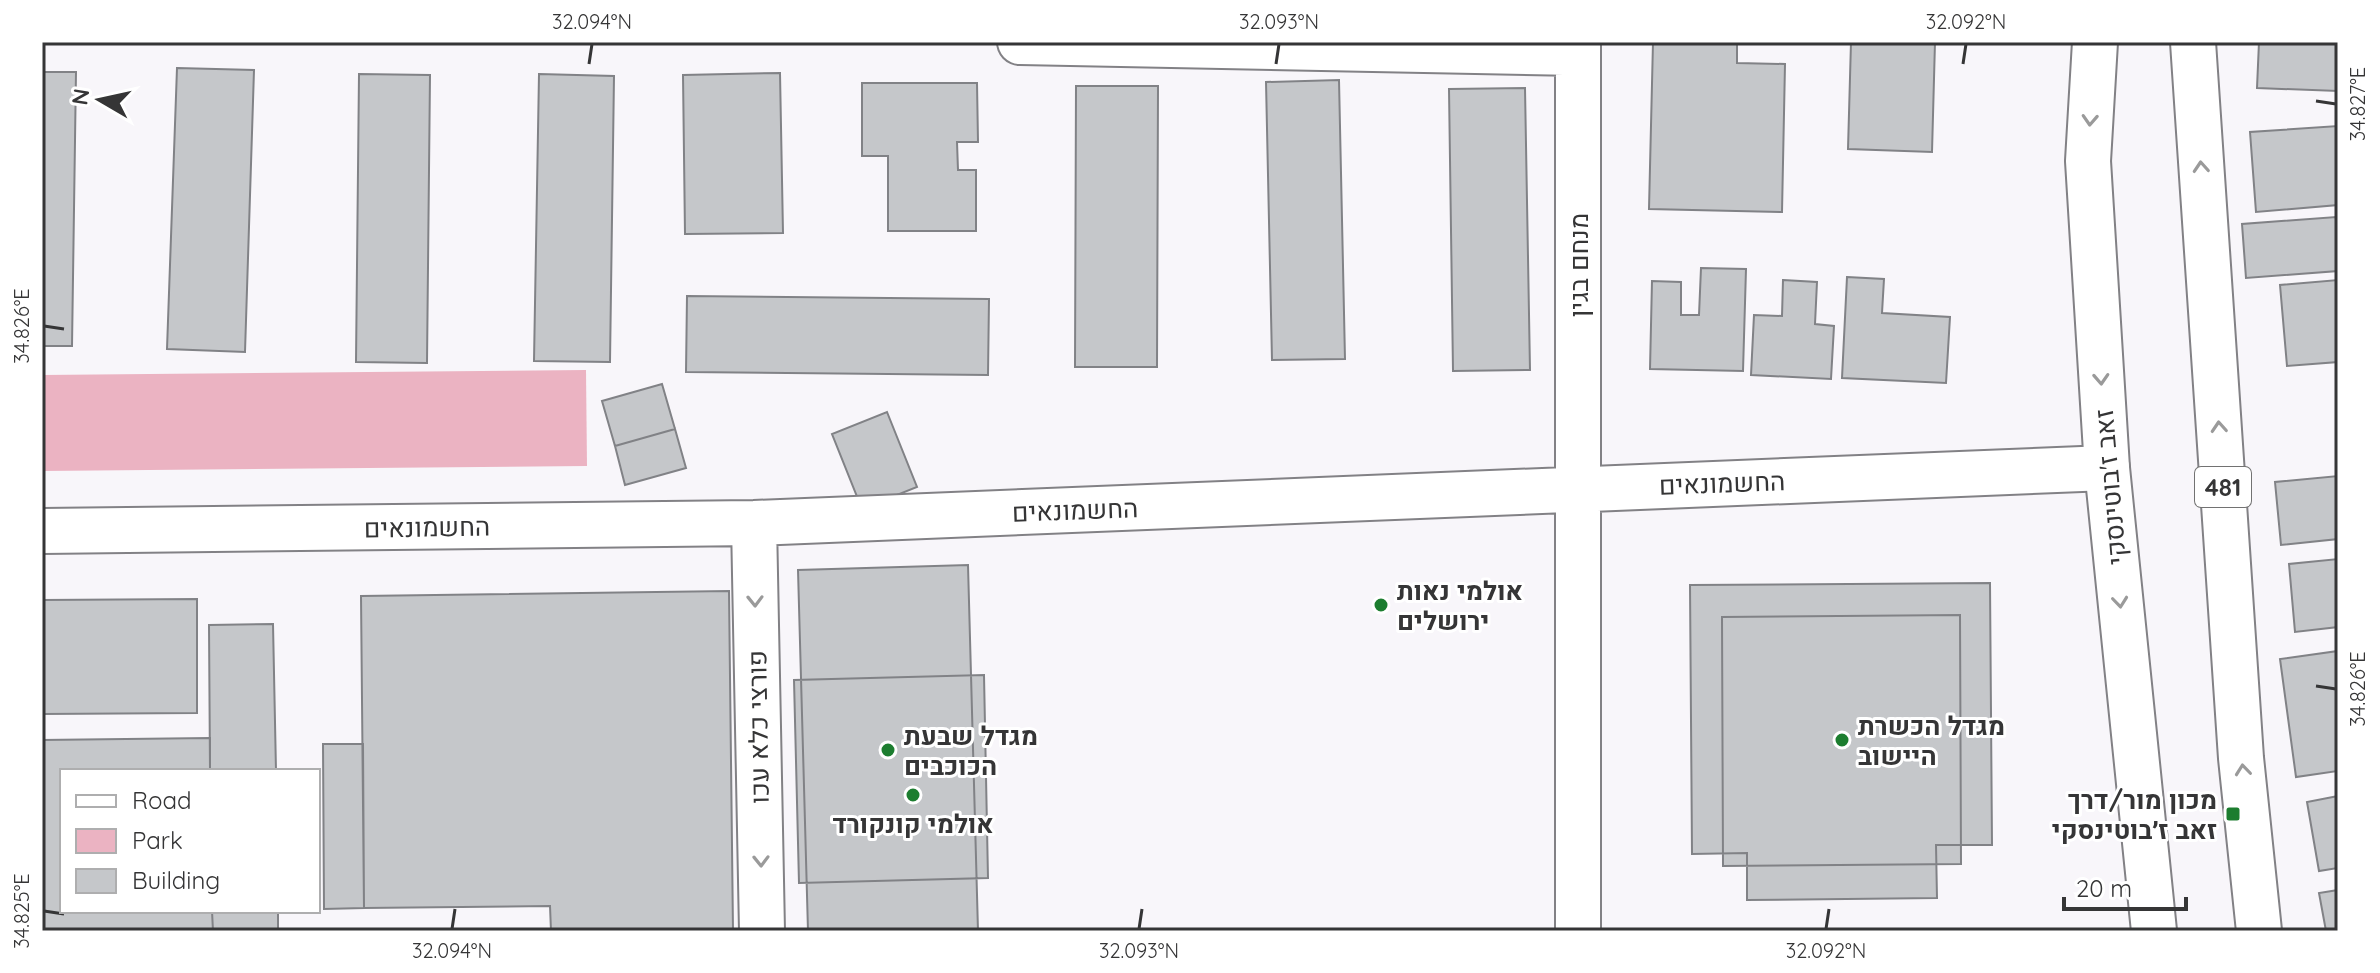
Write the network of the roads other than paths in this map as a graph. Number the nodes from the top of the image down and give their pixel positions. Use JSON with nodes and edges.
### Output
{"nodes":[{"id":1,"x":1020,"y":42,"type":"edge"},
{"id":2,"x":2095,"y":42,"type":"edge"},
{"id":3,"x":2193,"y":42,"type":"edge"},
{"id":4,"x":1578,"y":48,"type":"edge"},
{"id":5,"x":2107,"y":468,"type":"junction"},
{"id":6,"x":1578,"y":489,"type":"junction"},
{"id":7,"x":754,"y":523,"type":"junction"},
{"id":8,"x":42,"y":531,"type":"edge"},
{"id":9,"x":2152,"y":910,"type":"edge"},
{"id":10,"x":762,"y":931,"type":"edge"},
{"id":11,"x":1578,"y":931,"type":"edge"},
{"id":12,"x":2133,"y":931,"type":"edge"},
{"id":13,"x":2259,"y":931,"type":"edge"}],
"edges":[{"from":1,"to":4,"type":"street"},
{"from":2,"to":5,"type":"street","name":"זאב ז'בוטינסקי","one_way":true},
{"from":13,"to":3,"type":"street","number":"481","one_way":true},
{"from":4,"to":6,"type":"street","name":"מנחם בגין"},
{"from":5,"to":6,"type":"street","name":"החשמונאים"},
{"from":5,"to":9,"type":"street","name":"זאב ז'בוטינסקי","one_way":true},
{"from":6,"to":7,"type":"street","name":"החשמונאים"},
{"from":6,"to":11,"type":"street","name":"מנחם בגין"},
{"from":7,"to":8,"type":"street","name":"החשמונאים"},
{"from":7,"to":10,"type":"street","name":"פורצי כלא עכו","one_way":true},
{"from":9,"to":12,"type":"street"}]}
